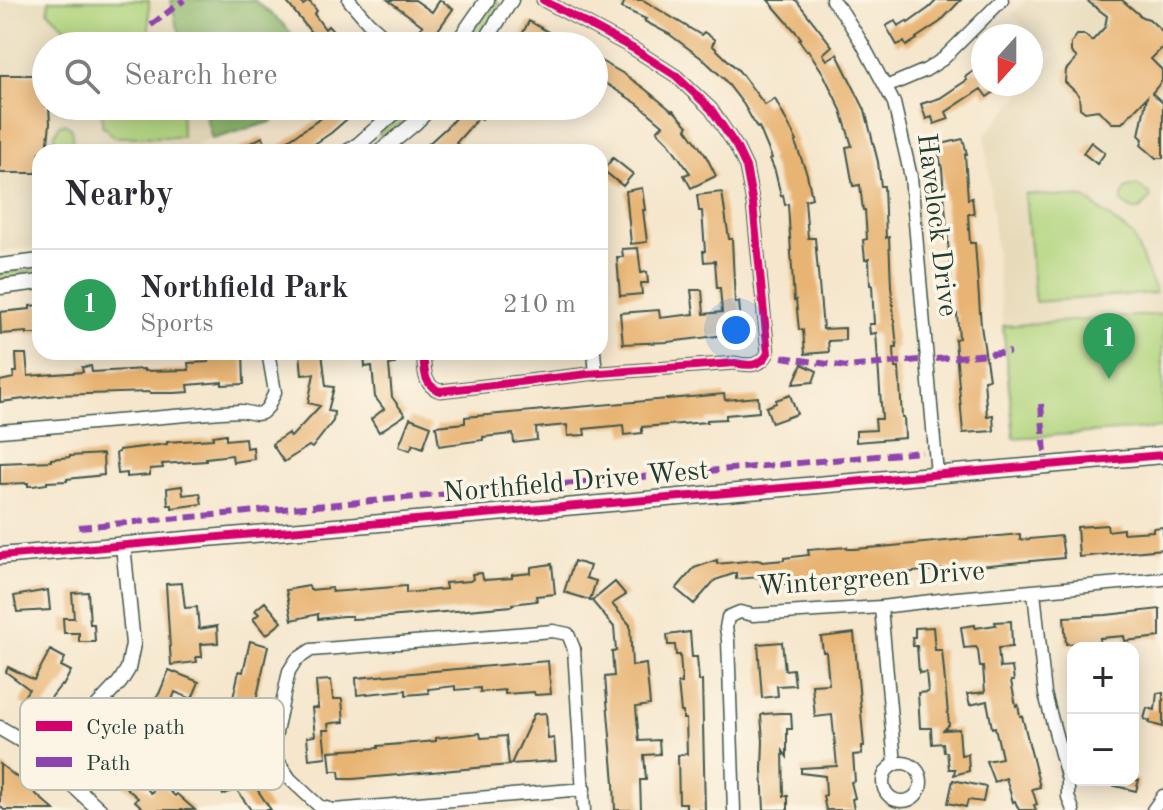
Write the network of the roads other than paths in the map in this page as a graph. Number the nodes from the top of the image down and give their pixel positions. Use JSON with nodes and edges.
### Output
{"nodes":[{"id":1,"x":349,"y":0,"type":"edge"},
{"id":2,"x":487,"y":0,"type":"edge"},
{"id":3,"x":511,"y":0,"type":"edge"},
{"id":4,"x":543,"y":0,"type":"edge"},
{"id":5,"x":832,"y":0,"type":"edge"},
{"id":6,"x":1002,"y":0,"type":"edge"},
{"id":7,"x":381,"y":32,"type":"edge"},
{"id":8,"x":465,"y":32,"type":"edge"},
{"id":9,"x":491,"y":32,"type":"edge"},
{"id":10,"x":602,"y":32,"type":"edge"},
{"id":11,"x":608,"y":35,"type":"edge"},
{"id":12,"x":886,"y":87,"type":"junction"},
{"id":13,"x":387,"y":120,"type":"edge"},
{"id":14,"x":418,"y":120,"type":"edge"},
{"id":15,"x":362,"y":144,"type":"edge"},
{"id":16,"x":390,"y":144,"type":"edge"},
{"id":17,"x":32,"y":262,"type":"edge"},
{"id":18,"x":0,"y":266,"type":"edge"},
{"id":19,"x":32,"y":283,"type":"edge"},
{"id":20,"x":0,"y":287,"type":"edge"},
{"id":21,"x":269,"y":360,"type":"edge"},
{"id":22,"x":424,"y":360,"type":"edge"},
{"id":23,"x":595,"y":360,"type":"edge"},
{"id":24,"x":596,"y":374,"type":"junction"},
{"id":25,"x":0,"y":431,"type":"edge"},
{"id":26,"x":1161,"y":455,"type":"edge"},
{"id":27,"x":937,"y":474,"type":"junction"},
{"id":28,"x":123,"y":545,"type":"junction"},
{"id":29,"x":0,"y":556,"type":"edge"},
{"id":30,"x":1163,"y":579,"type":"edge"},
{"id":31,"x":1034,"y":592,"type":"junction"},
{"id":32,"x":881,"y":607,"type":"junction"},
{"id":33,"x":105,"y":698,"type":"edge"},
{"id":34,"x":283,"y":698,"type":"edge"},
{"id":35,"x":0,"y":728,"type":"edge"},
{"id":36,"x":20,"y":740,"type":"edge"},
{"id":37,"x":895,"y":764,"type":"dead end"},
{"id":38,"x":284,"y":770,"type":"edge"},
{"id":39,"x":584,"y":789,"type":"junction"},
{"id":40,"x":78,"y":790,"type":"edge"},
{"id":41,"x":1163,"y":796,"type":"edge"},
{"id":42,"x":100,"y":810,"type":"edge"},
{"id":43,"x":333,"y":810,"type":"edge"},
{"id":44,"x":584,"y":810,"type":"edge"},
{"id":45,"x":734,"y":810,"type":"edge"},
{"id":46,"x":1073,"y":810,"type":"edge"},
{"id":47,"x":1153,"y":810,"type":"edge"}],
"edges":[{"from":1,"to":7,"type":"street"},
{"from":2,"to":8,"type":"street"},
{"from":3,"to":9,"type":"street"},
{"from":4,"to":10,"type":"street"},
{"from":5,"to":12,"type":"street","name":"Havelock Drive"},
{"from":6,"to":12,"type":"street"},
{"from":11,"to":24,"type":"street"},
{"from":12,"to":27,"type":"street","name":"Havelock Drive"},
{"from":13,"to":15,"type":"street"},
{"from":14,"to":16,"type":"street"},
{"from":17,"to":18,"type":"street"},
{"from":19,"to":20,"type":"street"},
{"from":21,"to":25,"type":"street"},
{"from":22,"to":24,"type":"street"},
{"from":23,"to":24,"type":"street"},
{"from":26,"to":27,"type":"main road","name":"Northfield Drive West"},
{"from":27,"to":28,"type":"main road","name":"Northfield Drive West"},
{"from":28,"to":29,"type":"main road","name":"Northfield Drive West"},
{"from":28,"to":33,"type":"street"},
{"from":30,"to":31,"type":"street","name":"Wintergreen Drive"},
{"from":31,"to":32,"type":"street","name":"Wintergreen Drive"},
{"from":31,"to":46,"type":"street"},
{"from":32,"to":37,"type":"street"},
{"from":32,"to":45,"type":"street","name":"Wintergreen Drive"},
{"from":34,"to":39,"type":"street"},
{"from":35,"to":36,"type":"street"},
{"from":38,"to":43,"type":"street"},
{"from":39,"to":43,"type":"street"},
{"from":39,"to":44,"type":"street"},
{"from":40,"to":42,"type":"street"},
{"from":41,"to":47,"type":"street"}]}
